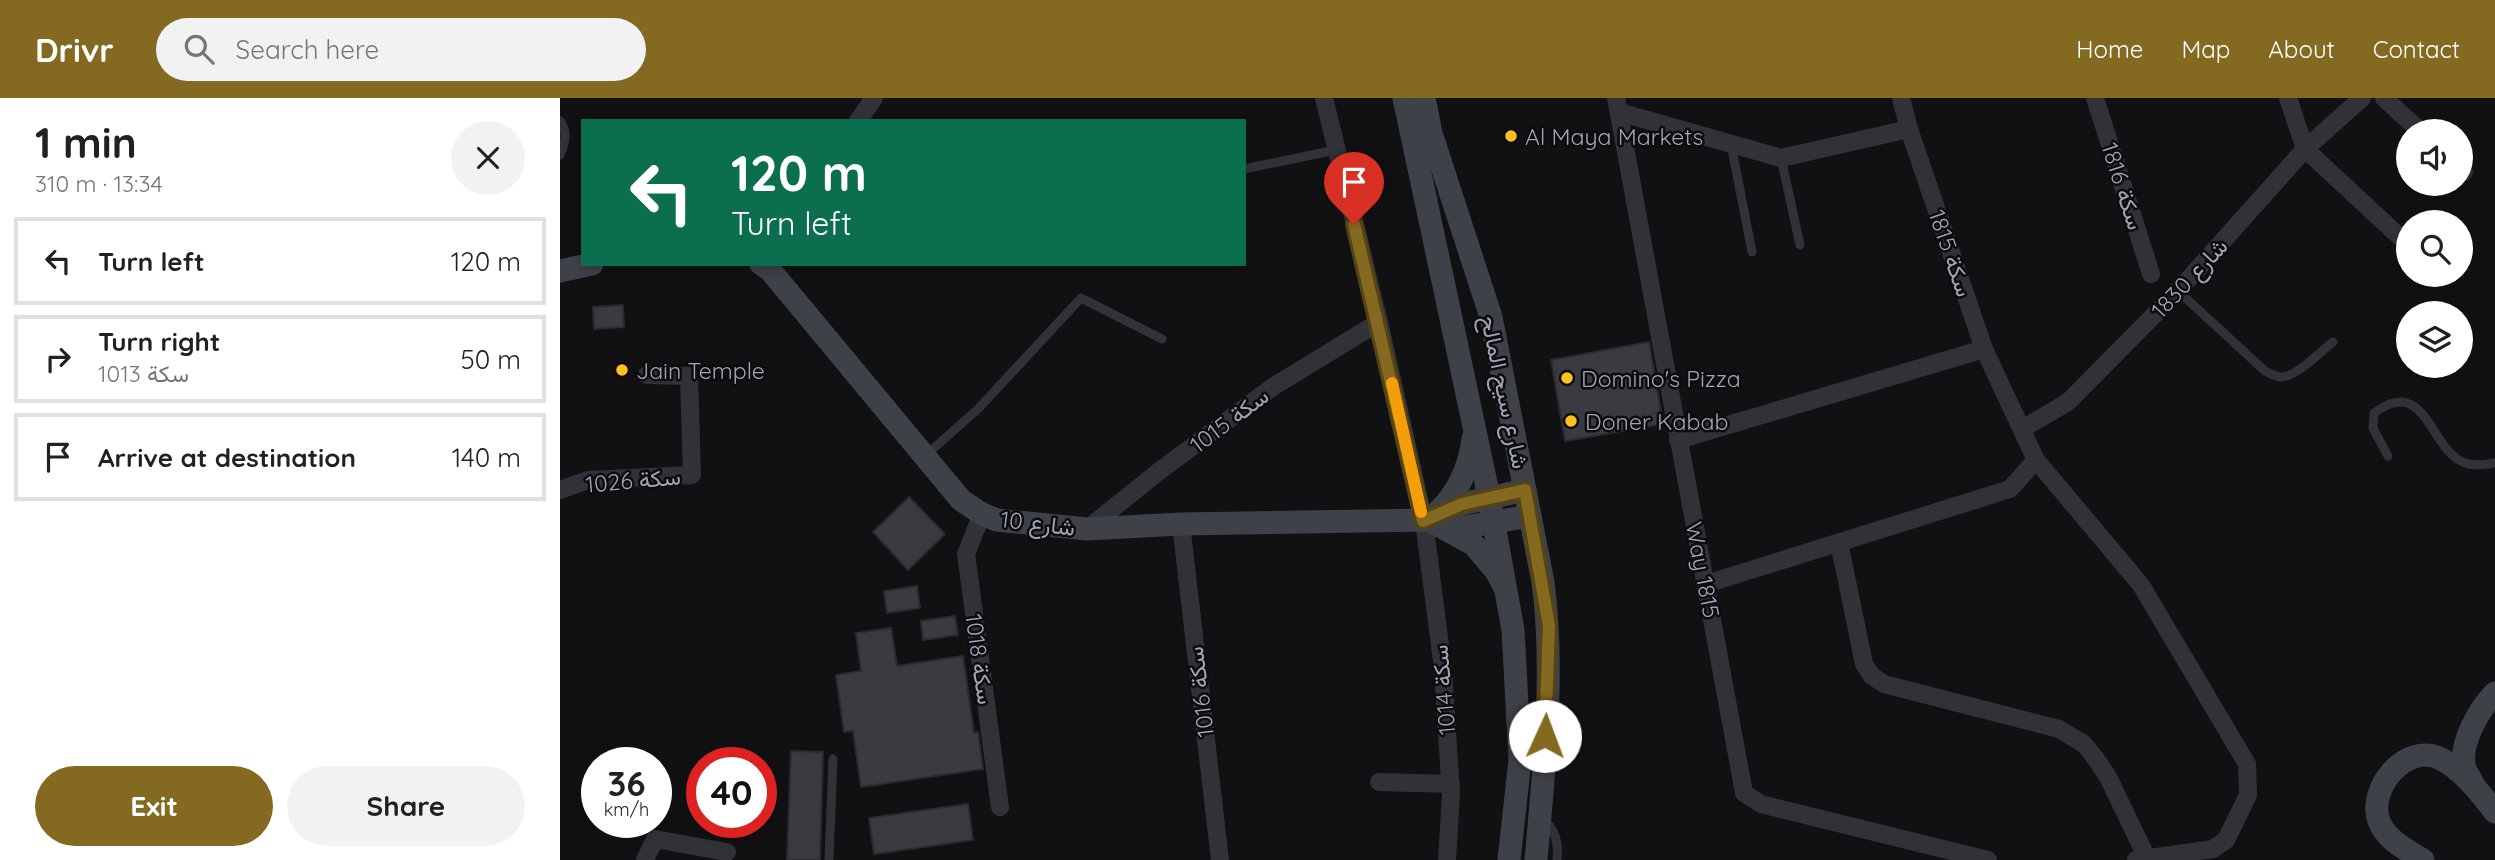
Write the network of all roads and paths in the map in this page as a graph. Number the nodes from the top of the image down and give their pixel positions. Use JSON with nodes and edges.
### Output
{"nodes":[{"id":1,"x":1324,"y":98,"type":"edge"},
{"id":2,"x":1404,"y":98,"type":"edge"},
{"id":3,"x":1424,"y":98,"type":"edge"},
{"id":4,"x":1902,"y":98,"type":"edge"},
{"id":5,"x":2095,"y":98,"type":"edge"},
{"id":6,"x":2288,"y":98,"type":"edge"},
{"id":7,"x":2362,"y":98,"type":"edge"},
{"id":8,"x":2384,"y":98,"type":"edge"},
{"id":9,"x":1617,"y":105,"type":"edge"},
{"id":10,"x":2407,"y":119,"type":"edge"},
{"id":11,"x":560,"y":121,"type":"edge"},
{"id":12,"x":1909,"y":129,"type":"junction"},
{"id":13,"x":1731,"y":144,"type":"junction"},
{"id":14,"x":2305,"y":149,"type":"junction"},
{"id":15,"x":1336,"y":150,"type":"junction"},
{"id":16,"x":560,"y":155,"type":"edge"},
{"id":17,"x":1781,"y":158,"type":"junction"},
{"id":18,"x":1246,"y":169,"type":"edge"},
{"id":19,"x":2396,"y":233,"type":"edge"},
{"id":20,"x":1800,"y":245,"type":"dead end"},
{"id":21,"x":1752,"y":252,"type":"dead end"},
{"id":22,"x":583,"y":266,"type":"edge"},
{"id":23,"x":764,"y":266,"type":"edge"},
{"id":24,"x":560,"y":271,"type":"edge"},
{"id":25,"x":2151,"y":274,"type":"dead end"},
{"id":26,"x":2178,"y":291,"type":"junction"},
{"id":27,"x":1379,"y":322,"type":"junction"},
{"id":28,"x":1162,"y":339,"type":"dead end"},
{"id":29,"x":2333,"y":342,"type":"dead end"},
{"id":30,"x":1984,"y":349,"type":"junction"},
{"id":31,"x":647,"y":375,"type":"dead end"},
{"id":32,"x":1475,"y":429,"type":"junction"},
{"id":33,"x":2022,"y":429,"type":"junction"},
{"id":34,"x":1678,"y":440,"type":"junction"},
{"id":35,"x":924,"y":456,"type":"junction"},
{"id":36,"x":2388,"y":456,"type":"dead end"},
{"id":37,"x":2036,"y":460,"type":"junction"},
{"id":38,"x":2495,"y":463,"type":"edge"},
{"id":39,"x":560,"y":490,"type":"edge"},
{"id":40,"x":1525,"y":490,"type":"junction"},
{"id":41,"x":1489,"y":497,"type":"junction"},
{"id":42,"x":982,"y":514,"type":"junction"},
{"id":43,"x":1530,"y":516,"type":"junction"},
{"id":44,"x":1433,"y":520,"type":"junction"},
{"id":45,"x":1494,"y":522,"type":"junction"},
{"id":46,"x":1181,"y":524,"type":"junction"},
{"id":47,"x":1087,"y":529,"type":"junction"},
{"id":48,"x":1839,"y":542,"type":"junction"},
{"id":49,"x":1706,"y":584,"type":"junction"},
{"id":50,"x":1504,"y":586,"type":"junction"},
{"id":51,"x":2495,"y":692,"type":"edge"},
{"id":52,"x":2469,"y":735,"type":"junction"},
{"id":53,"x":833,"y":759,"type":"dead end"},
{"id":54,"x":2441,"y":759,"type":"junction"},
{"id":55,"x":1379,"y":782,"type":"dead end"},
{"id":56,"x":1451,"y":784,"type":"junction"},
{"id":57,"x":2474,"y":786,"type":"junction"},
{"id":58,"x":1000,"y":807,"type":"dead end"},
{"id":59,"x":2495,"y":812,"type":"edge"},
{"id":60,"x":1540,"y":817,"type":"junction"},
{"id":61,"x":727,"y":852,"type":"dead end"},
{"id":62,"x":2142,"y":859,"type":"edge"},
{"id":63,"x":645,"y":860,"type":"edge"},
{"id":64,"x":829,"y":860,"type":"edge"},
{"id":65,"x":1220,"y":860,"type":"edge"},
{"id":66,"x":1447,"y":860,"type":"edge"},
{"id":67,"x":1509,"y":860,"type":"edge"},
{"id":68,"x":1536,"y":860,"type":"edge"},
{"id":69,"x":1557,"y":860,"type":"edge"},
{"id":70,"x":1987,"y":860,"type":"edge"},
{"id":71,"x":2423,"y":860,"type":"edge"}],
"edges":[{"from":1,"to":15,"type":"street","name":"سكة 1014"},
{"from":2,"to":32,"type":"street","name":"شارع سيح المالح"},
{"from":3,"to":40,"type":"street","name":"شارع سيح المالح"},
{"from":4,"to":12,"type":"street","name":"سكة 1815"},
{"from":5,"to":25,"type":"street","name":"سكة 1816"},
{"from":6,"to":14,"type":"street"},
{"from":7,"to":14,"type":"street","name":"1830 شارع"},
{"from":8,"to":10,"type":"street"},
{"from":9,"to":13,"type":"street"},
{"from":9,"to":34,"type":"street","name":"Way 1815"},
{"from":11,"to":16,"type":"lane"},
{"from":12,"to":17,"type":"street"},
{"from":12,"to":30,"type":"street","name":"سكة 1815"},
{"from":13,"to":17,"type":"street"},
{"from":13,"to":21,"type":"lane"},
{"from":14,"to":19,"type":"street"},
{"from":14,"to":26,"type":"street","name":"1830 شارع"},
{"from":15,"to":18,"type":"lane"},
{"from":15,"to":27,"type":"street","name":"سكة 1014"},
{"from":17,"to":20,"type":"lane"},
{"from":22,"to":24,"type":"street"},
{"from":23,"to":35,"type":"street","name":"شارع 10"},
{"from":26,"to":29,"type":"lane"},
{"from":26,"to":33,"type":"street","name":"1830 شارع"},
{"from":27,"to":44,"type":"street","name":"سكة 1014"},
{"from":27,"to":47,"type":"street","name":"سكة 1015"},
{"from":28,"to":35,"type":"lane"},
{"from":30,"to":33,"type":"street","name":"سكة 1815"},
{"from":30,"to":34,"type":"street"},
{"from":31,"to":39,"type":"street","name":"سكة 1026"},
{"from":32,"to":41,"type":"street","name":"شارع سيح المالح"},
{"from":32,"to":44,"type":"street"},
{"from":33,"to":37,"type":"street"},
{"from":34,"to":49,"type":"street","name":"Way 1815"},
{"from":35,"to":42,"type":"street","name":"شارع 10"},
{"from":36,"to":38,"type":"lane"},
{"from":37,"to":48,"type":"street"},
{"from":37,"to":62,"type":"street"},
{"from":40,"to":41,"type":"street"},
{"from":40,"to":43,"type":"street","name":"شارع سيح المالح"},
{"from":41,"to":44,"type":"street"},
{"from":41,"to":45,"type":"street","name":"شارع سيح المالح"},
{"from":42,"to":47,"type":"street","name":"شارع 10"},
{"from":42,"to":58,"type":"street","name":"سكة 1018"},
{"from":43,"to":45,"type":"street","name":"شارع 10"},
{"from":43,"to":60,"type":"street","name":"شارع سيح المالح"},
{"from":44,"to":45,"type":"street","name":"شارع 10"},
{"from":44,"to":46,"type":"street","name":"شارع 10"},
{"from":44,"to":50,"type":"street"},
{"from":44,"to":56,"type":"street","name":"سكة 1014"},
{"from":45,"to":50,"type":"street","name":"شارع سيح المالح"},
{"from":46,"to":47,"type":"street","name":"شارع 10"},
{"from":46,"to":65,"type":"street","name":"سكة 1016"},
{"from":48,"to":49,"type":"street"},
{"from":48,"to":62,"type":"street"},
{"from":49,"to":70,"type":"street","name":"Way 1815"},
{"from":50,"to":67,"type":"street","name":"شارع سيح المالح"},
{"from":51,"to":52,"type":"street"},
{"from":52,"to":54,"type":"street"},
{"from":52,"to":57,"type":"street"},
{"from":53,"to":64,"type":"lane"},
{"from":54,"to":57,"type":"street"},
{"from":54,"to":71,"type":"street"},
{"from":55,"to":56,"type":"street"},
{"from":56,"to":66,"type":"street","name":"سكة 1014"},
{"from":57,"to":59,"type":"street"},
{"from":60,"to":68,"type":"street","name":"شارع سيح المالح"},
{"from":60,"to":69,"type":"lane"},
{"from":61,"to":63,"type":"street"}]}
